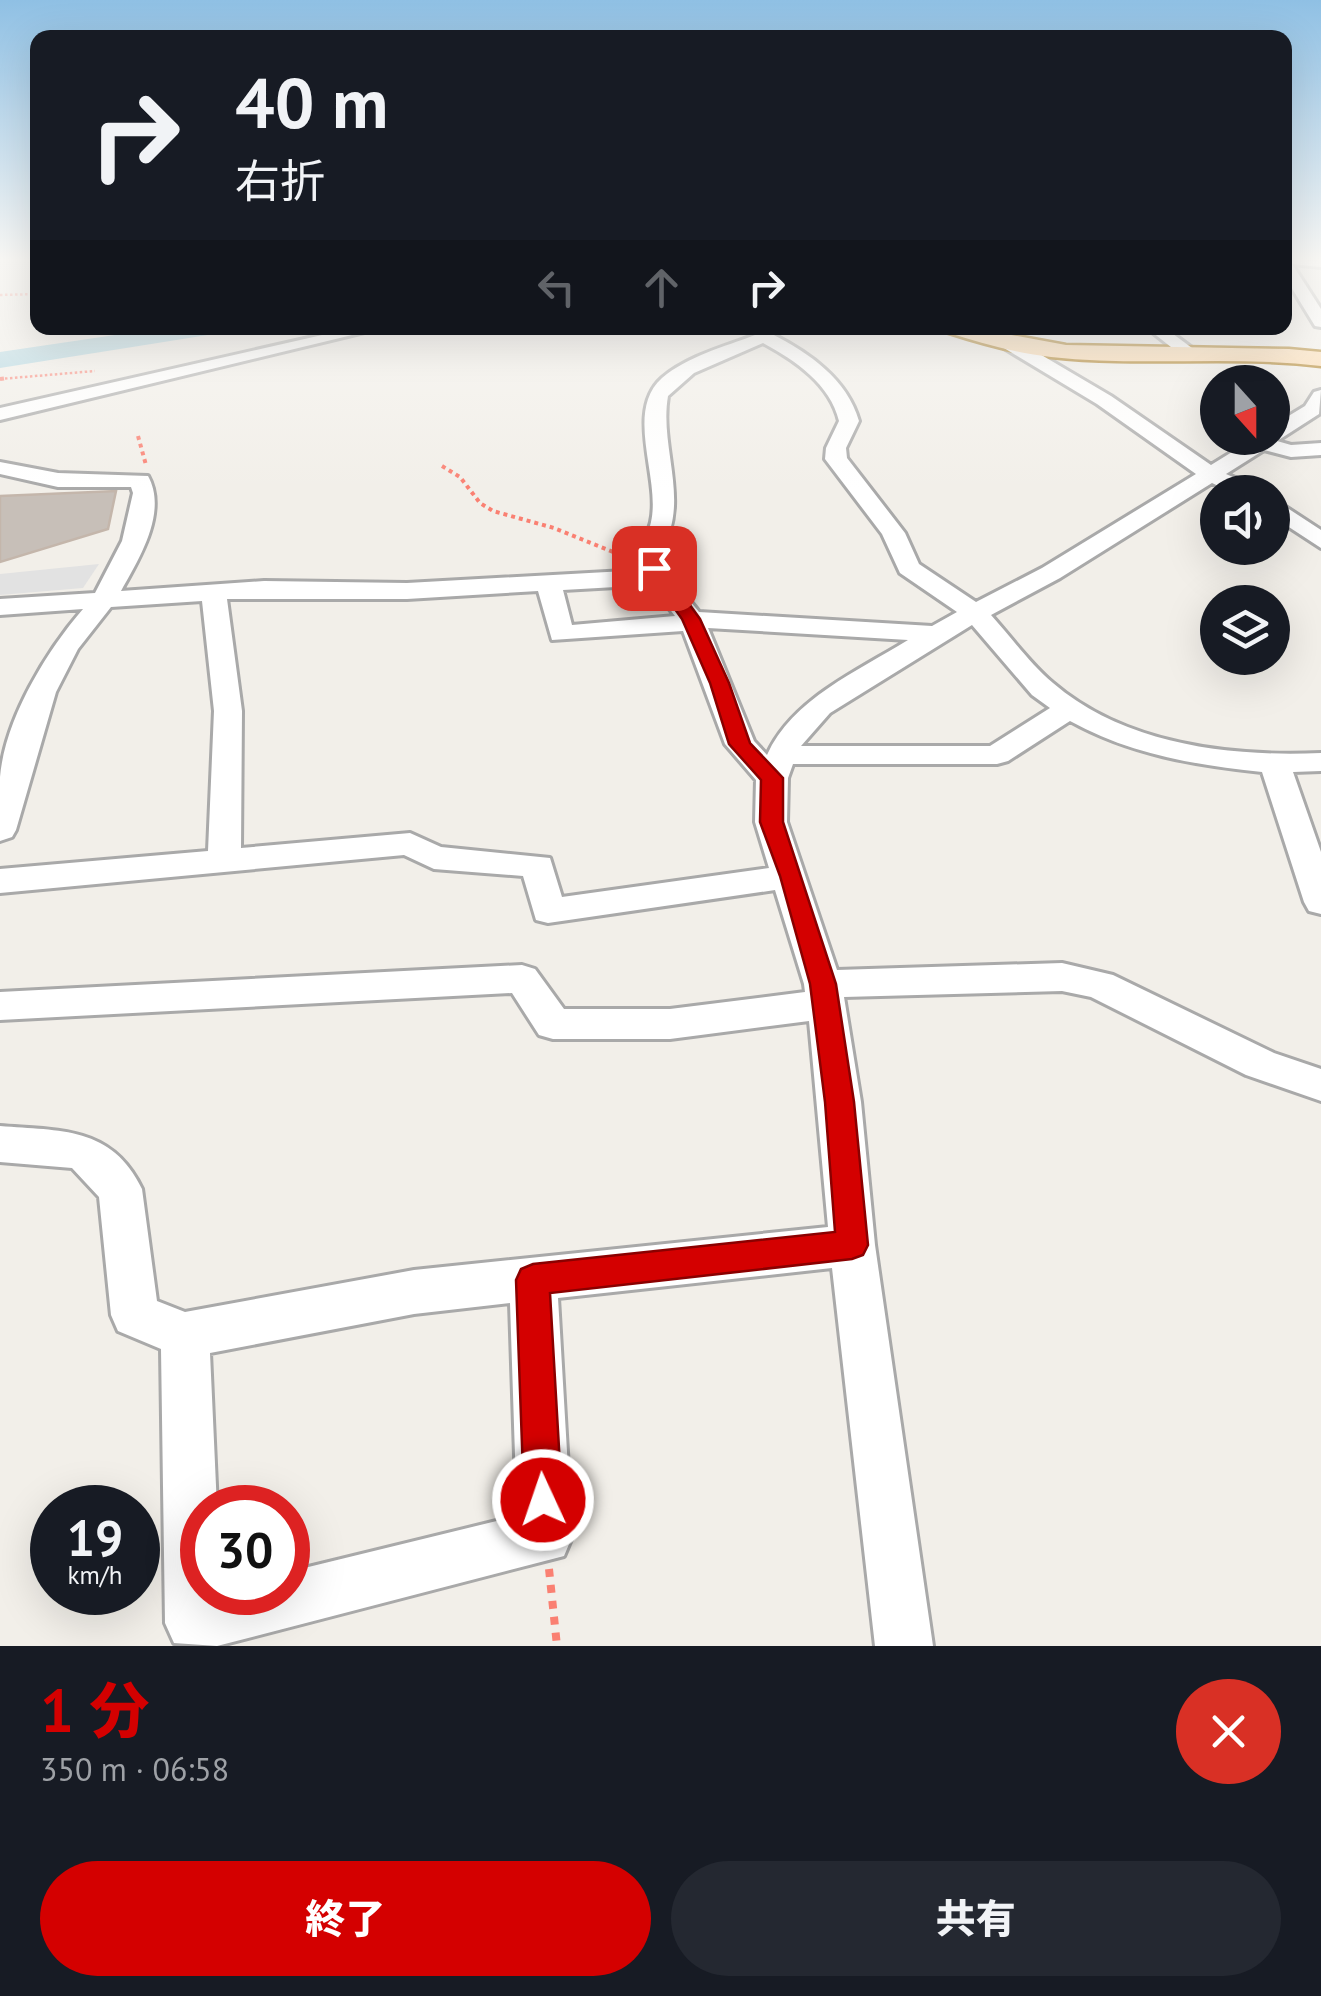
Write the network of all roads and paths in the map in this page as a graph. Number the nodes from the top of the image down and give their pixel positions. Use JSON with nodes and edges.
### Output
{"nodes":[{"id":1,"x":342,"y":335,"type":"edge"},
{"id":2,"x":756,"y":335,"type":"edge"},
{"id":3,"x":766,"y":335,"type":"edge"},
{"id":4,"x":978,"y":335,"type":"edge"},
{"id":5,"x":1165,"y":335,"type":"edge"},
{"id":6,"x":1010,"y":344,"type":"junction"},
{"id":7,"x":1188,"y":351,"type":"junction"},
{"id":8,"x":1321,"y":360,"type":"edge"},
{"id":9,"x":1321,"y":396,"type":"edge"},
{"id":10,"x":0,"y":414,"type":"edge"},
{"id":11,"x":1290,"y":424,"type":"edge"},
{"id":12,"x":138,"y":436,"type":"dead end"},
{"id":13,"x":1321,"y":449,"type":"edge"},
{"id":14,"x":1290,"y":451,"type":"edge"},
{"id":15,"x":1241,"y":455,"type":"edge"},
{"id":16,"x":442,"y":466,"type":"dead end"},
{"id":17,"x":0,"y":468,"type":"edge"},
{"id":18,"x":1210,"y":474,"type":"junction"},
{"id":19,"x":142,"y":482,"type":"junction"},
{"id":20,"x":1290,"y":518,"type":"edge"},
{"id":21,"x":1321,"y":541,"type":"edge"},
{"id":22,"x":656,"y":573,"type":"junction"},
{"id":23,"x":549,"y":584,"type":"junction"},
{"id":24,"x":214,"y":592,"type":"junction"},
{"id":25,"x":103,"y":600,"type":"junction"},
{"id":26,"x":0,"y":608,"type":"edge"},
{"id":27,"x":975,"y":614,"type":"junction"},
{"id":28,"x":691,"y":620,"type":"junction"},
{"id":29,"x":936,"y":634,"type":"junction"},
{"id":30,"x":1070,"y":708,"type":"junction"},
{"id":31,"x":1321,"y":762,"type":"edge"},
{"id":32,"x":1275,"y":764,"type":"junction"},
{"id":33,"x":777,"y":766,"type":"junction"},
{"id":34,"x":0,"y":830,"type":"edge"},
{"id":35,"x":224,"y":861,"type":"junction"},
{"id":36,"x":792,"y":876,"type":"junction"},
{"id":37,"x":0,"y":882,"type":"edge"},
{"id":38,"x":1321,"y":902,"type":"edge"},
{"id":39,"x":824,"y":994,"type":"junction"},
{"id":40,"x":0,"y":1006,"type":"edge"},
{"id":41,"x":1321,"y":1085,"type":"edge"},
{"id":42,"x":0,"y":1144,"type":"edge"},
{"id":43,"x":852,"y":1245,"type":"junction"},
{"id":44,"x":533,"y":1280,"type":"junction"},
{"id":45,"x":185,"y":1334,"type":"junction"},
{"id":46,"x":545,"y":1536,"type":"junction"},
{"id":47,"x":557,"y":1646,"type":"edge"},
{"id":48,"x":904,"y":1646,"type":"edge"}],
"edges":[{"from":1,"to":10,"type":"street"},
{"from":2,"to":22,"type":"street"},
{"from":3,"to":27,"type":"street"},
{"from":4,"to":6,"type":"main road"},
{"from":5,"to":7,"type":"street"},
{"from":6,"to":7,"type":"main road"},
{"from":6,"to":18,"type":"street"},
{"from":7,"to":8,"type":"main road"},
{"from":9,"to":11,"type":"street"},
{"from":12,"to":19,"type":"path"},
{"from":13,"to":14,"type":"street"},
{"from":15,"to":18,"type":"street"},
{"from":16,"to":22,"type":"path"},
{"from":17,"to":19,"type":"street"},
{"from":18,"to":27,"type":"street"},
{"from":19,"to":25,"type":"street"},
{"from":20,"to":21,"type":"street"},
{"from":22,"to":23,"type":"street"},
{"from":22,"to":28,"type":"street"},
{"from":23,"to":24,"type":"street"},
{"from":23,"to":28,"type":"street"},
{"from":24,"to":25,"type":"street"},
{"from":24,"to":35,"type":"street"},
{"from":25,"to":26,"type":"street"},
{"from":25,"to":34,"type":"street"},
{"from":27,"to":29,"type":"street"},
{"from":27,"to":30,"type":"street"},
{"from":28,"to":29,"type":"street"},
{"from":28,"to":33,"type":"street"},
{"from":29,"to":33,"type":"street"},
{"from":30,"to":32,"type":"street"},
{"from":30,"to":33,"type":"street"},
{"from":31,"to":32,"type":"street"},
{"from":32,"to":38,"type":"street"},
{"from":33,"to":36,"type":"street"},
{"from":35,"to":36,"type":"street"},
{"from":35,"to":37,"type":"street"},
{"from":36,"to":39,"type":"street"},
{"from":39,"to":40,"type":"street"},
{"from":39,"to":41,"type":"street"},
{"from":39,"to":43,"type":"street"},
{"from":42,"to":45,"type":"street"},
{"from":43,"to":44,"type":"street"},
{"from":43,"to":48,"type":"street"},
{"from":44,"to":45,"type":"street"},
{"from":44,"to":46,"type":"street"},
{"from":45,"to":46,"type":"street"},
{"from":46,"to":47,"type":"path"}]}
